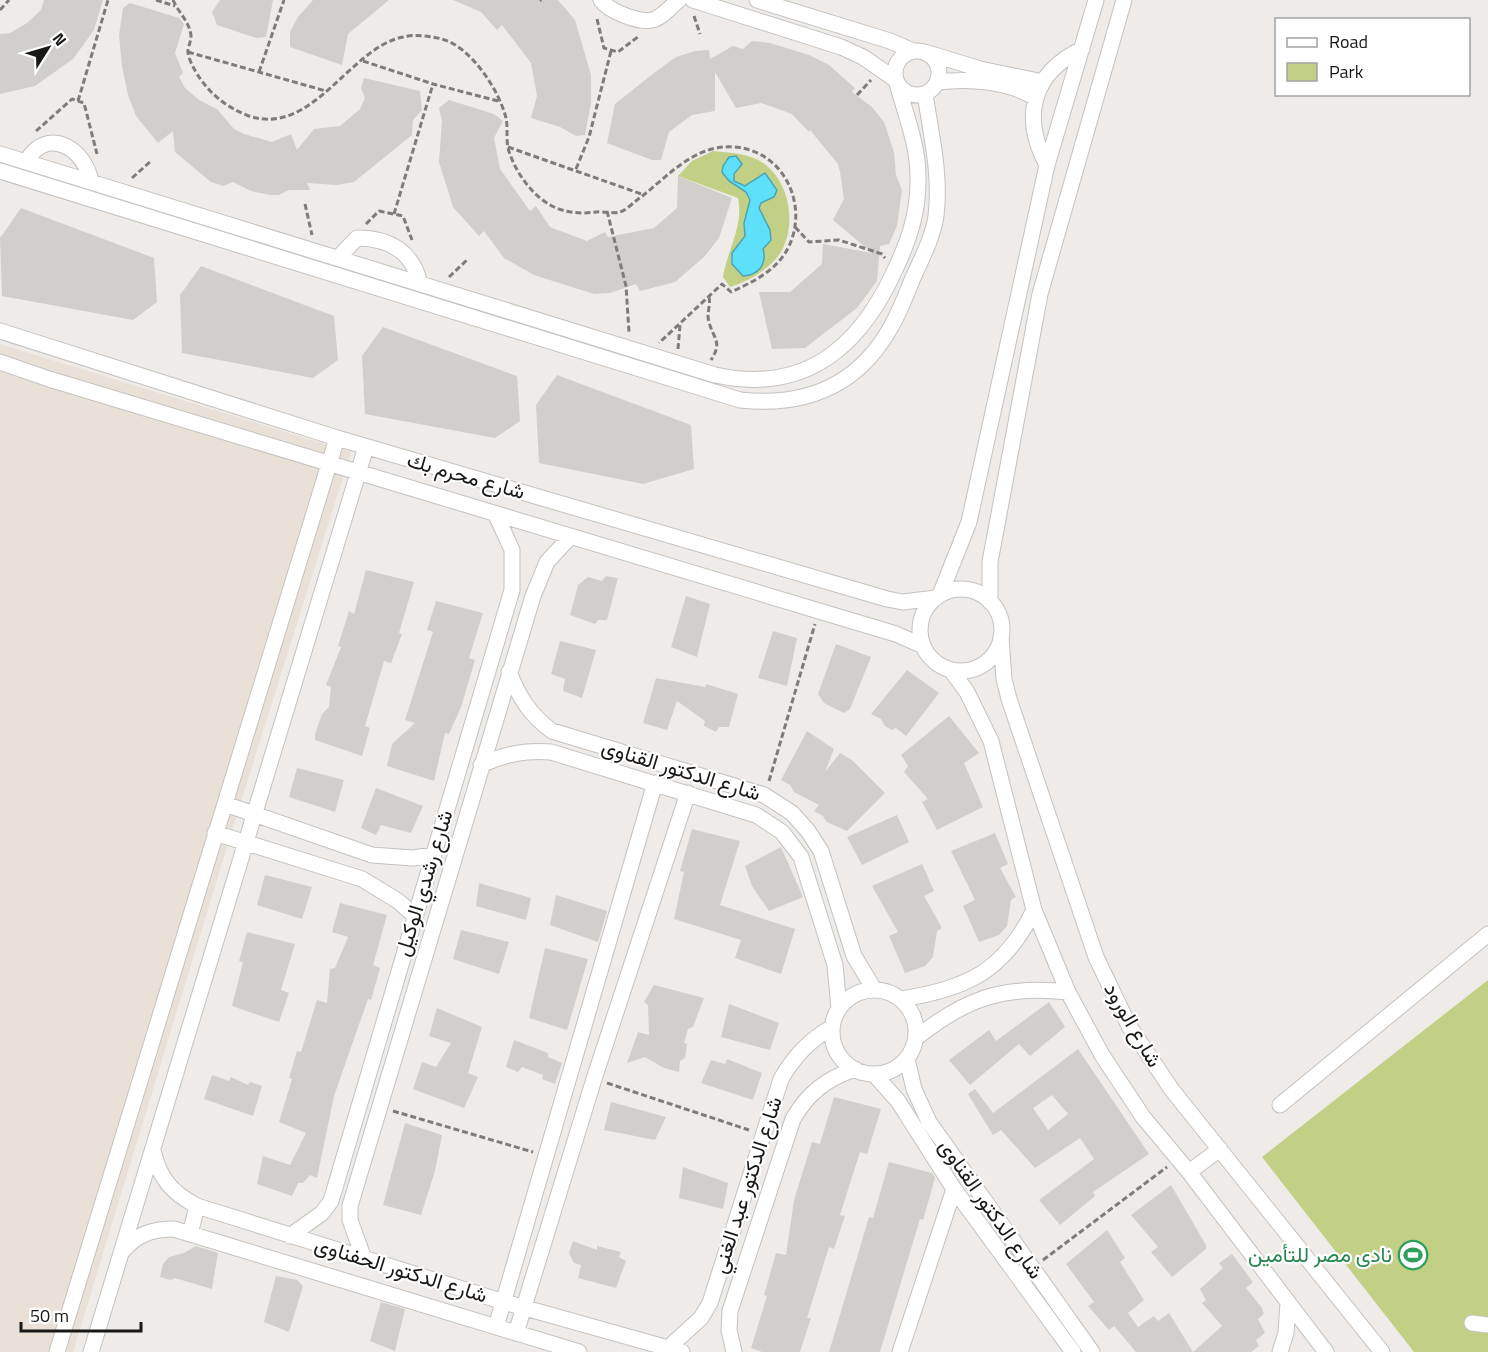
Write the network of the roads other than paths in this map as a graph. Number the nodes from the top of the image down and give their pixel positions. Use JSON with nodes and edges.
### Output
{"nodes":[{"id":1,"x":601,"y":0,"type":"edge"},
{"id":2,"x":679,"y":0,"type":"edge"},
{"id":3,"x":693,"y":0,"type":"edge"},
{"id":4,"x":757,"y":0,"type":"edge"},
{"id":5,"x":1096,"y":0,"type":"edge"},
{"id":6,"x":1124,"y":0,"type":"edge"},
{"id":7,"x":1082,"y":49,"type":"junction"},
{"id":8,"x":919,"y":52,"type":"junction"},
{"id":9,"x":896,"y":81,"type":"junction"},
{"id":10,"x":938,"y":82,"type":"junction"},
{"id":11,"x":1043,"y":82,"type":"junction"},
{"id":12,"x":926,"y":94,"type":"junction"},
{"id":13,"x":1036,"y":98,"type":"junction"},
{"id":14,"x":0,"y":154,"type":"edge"},
{"id":15,"x":26,"y":162,"type":"junction"},
{"id":16,"x":1047,"y":165,"type":"junction"},
{"id":17,"x":0,"y":171,"type":"edge"},
{"id":18,"x":91,"y":182,"type":"junction"},
{"id":19,"x":338,"y":258,"type":"junction"},
{"id":20,"x":420,"y":284,"type":"junction"},
{"id":21,"x":0,"y":331,"type":"edge"},
{"id":22,"x":826,"y":360,"type":"junction"},
{"id":23,"x":0,"y":362,"type":"edge"},
{"id":24,"x":803,"y":372,"type":"junction"},
{"id":25,"x":841,"y":381,"type":"junction"},
{"id":26,"x":815,"y":396,"type":"junction"},
{"id":27,"x":337,"y":438,"type":"junction"},
{"id":28,"x":366,"y":447,"type":"junction"},
{"id":29,"x":327,"y":464,"type":"junction"},
{"id":30,"x":359,"y":473,"type":"junction"},
{"id":31,"x":496,"y":515,"type":"junction"},
{"id":32,"x":570,"y":537,"type":"junction"},
{"id":33,"x":512,"y":590,"type":"junction"},
{"id":34,"x":533,"y":596,"type":"junction"},
{"id":35,"x":938,"y":597,"type":"junction"},
{"id":36,"x":990,"y":602,"type":"junction"},
{"id":37,"x":1001,"y":637,"type":"junction"},
{"id":38,"x":923,"y":646,"type":"junction"},
{"id":39,"x":951,"y":670,"type":"junction"},
{"id":40,"x":509,"y":672,"type":"junction"},
{"id":41,"x":482,"y":765,"type":"junction"},
{"id":42,"x":717,"y":780,"type":"junction"},
{"id":43,"x":655,"y":783,"type":"junction"},
{"id":44,"x":688,"y":793,"type":"junction"},
{"id":45,"x":711,"y":800,"type":"junction"},
{"id":46,"x":225,"y":804,"type":"junction"},
{"id":47,"x":255,"y":814,"type":"junction"},
{"id":48,"x":215,"y":832,"type":"junction"},
{"id":49,"x":246,"y":842,"type":"junction"},
{"id":50,"x":433,"y":855,"type":"junction"},
{"id":51,"x":1034,"y":910,"type":"junction"},
{"id":52,"x":414,"y":915,"type":"junction"},
{"id":53,"x":1488,"y":934,"type":"edge"},
{"id":54,"x":874,"y":989,"type":"junction"},
{"id":55,"x":1068,"y":992,"type":"junction"},
{"id":56,"x":901,"y":999,"type":"junction"},
{"id":57,"x":839,"y":1008,"type":"junction"},
{"id":58,"x":832,"y":1027,"type":"junction"},
{"id":59,"x":916,"y":1038,"type":"junction"},
{"id":60,"x":907,"y":1059,"type":"junction"},
{"id":61,"x":855,"y":1069,"type":"junction"},
{"id":62,"x":874,"y":1074,"type":"junction"},
{"id":63,"x":1280,"y":1105,"type":"dead end"},
{"id":64,"x":152,"y":1147,"type":"junction"},
{"id":65,"x":1220,"y":1149,"type":"junction"},
{"id":66,"x":1189,"y":1172,"type":"junction"},
{"id":67,"x":954,"y":1189,"type":"junction"},
{"id":68,"x":197,"y":1206,"type":"junction"},
{"id":69,"x":190,"y":1234,"type":"junction"},
{"id":70,"x":290,"y":1236,"type":"junction"},
{"id":71,"x":119,"y":1257,"type":"junction"},
{"id":72,"x":364,"y":1258,"type":"junction"},
{"id":73,"x":504,"y":1302,"type":"junction"},
{"id":74,"x":1288,"y":1302,"type":"junction"},
{"id":75,"x":524,"y":1308,"type":"junction"},
{"id":76,"x":1472,"y":1323,"type":"dead end"},
{"id":77,"x":1488,"y":1325,"type":"edge"},
{"id":78,"x":496,"y":1327,"type":"junction"},
{"id":79,"x":516,"y":1333,"type":"junction"},
{"id":80,"x":675,"y":1350,"type":"edge"},
{"id":81,"x":1383,"y":1351,"type":"edge"},
{"id":82,"x":57,"y":1352,"type":"edge"},
{"id":83,"x":91,"y":1352,"type":"edge"},
{"id":84,"x":579,"y":1352,"type":"edge"},
{"id":85,"x":734,"y":1352,"type":"edge"},
{"id":86,"x":900,"y":1352,"type":"edge"},
{"id":87,"x":1073,"y":1352,"type":"edge"},
{"id":88,"x":1092,"y":1352,"type":"edge"},
{"id":89,"x":1280,"y":1352,"type":"edge"},
{"id":90,"x":1326,"y":1352,"type":"edge"}],
"edges":[{"from":1,"to":2,"type":"street"},
{"from":3,"to":9,"type":"street"},
{"from":4,"to":8,"type":"street"},
{"from":5,"to":7,"type":"street"},
{"from":6,"to":36,"type":"street"},
{"from":7,"to":11,"type":"street"},
{"from":7,"to":16,"type":"street"},
{"from":8,"to":9,"type":"street"},
{"from":8,"to":10,"type":"street"},
{"from":8,"to":11,"type":"street"},
{"from":9,"to":12,"type":"street"},
{"from":9,"to":22,"type":"street"},
{"from":10,"to":12,"type":"street"},
{"from":10,"to":13,"type":"street"},
{"from":11,"to":13,"type":"street"},
{"from":12,"to":25,"type":"street"},
{"from":13,"to":16,"type":"street"},
{"from":14,"to":15,"type":"street"},
{"from":15,"to":18,"type":"street"},
{"from":15,"to":18,"type":"street"},
{"from":16,"to":35,"type":"street"},
{"from":17,"to":26,"type":"street"},
{"from":18,"to":19,"type":"street"},
{"from":19,"to":20,"type":"street"},
{"from":19,"to":20,"type":"street"},
{"from":20,"to":24,"type":"street"},
{"from":21,"to":27,"type":"street","name":"شارع محرم بك"},
{"from":22,"to":24,"type":"street"},
{"from":22,"to":25,"type":"street"},
{"from":23,"to":29,"type":"street","name":"شارع محرم بك"},
{"from":24,"to":26,"type":"street"},
{"from":25,"to":26,"type":"street"},
{"from":27,"to":28,"type":"street","name":"شارع محرم بك"},
{"from":27,"to":29,"type":"street"},
{"from":28,"to":30,"type":"street"},
{"from":28,"to":35,"type":"street","name":"شارع محرم بك"},
{"from":29,"to":30,"type":"street","name":"شارع محرم بك"},
{"from":29,"to":46,"type":"street"},
{"from":30,"to":31,"type":"street","name":"شارع محرم بك"},
{"from":30,"to":47,"type":"street"},
{"from":31,"to":32,"type":"street","name":"شارع محرم بك"},
{"from":31,"to":33,"type":"street","name":"شارع رشدي الوكيل"},
{"from":32,"to":34,"type":"street","name":"شارع رشدي الوكيل"},
{"from":32,"to":38,"type":"street","name":"شارع محرم بك"},
{"from":33,"to":34,"type":"street"},
{"from":33,"to":50,"type":"street","name":"شارع رشدي الوكيل"},
{"from":34,"to":40,"type":"street","name":"شارع رشدي الوكيل"},
{"from":35,"to":36,"type":"street"},
{"from":35,"to":38,"type":"street"},
{"from":36,"to":37,"type":"street"},
{"from":37,"to":39,"type":"street"},
{"from":37,"to":65,"type":"street","name":"شارع الورود"},
{"from":38,"to":39,"type":"street"},
{"from":39,"to":51,"type":"street","name":"شارع الورود"},
{"from":40,"to":41,"type":"street","name":"شارع رشدي الوكيل"},
{"from":40,"to":42,"type":"street","name":"شارع الدكتور القناوى"},
{"from":41,"to":43,"type":"street","name":"شارع الدكتور القناوى"},
{"from":41,"to":72,"type":"street","name":"شارع رشدي الوكيل"},
{"from":42,"to":45,"type":"street"},
{"from":42,"to":54,"type":"street","name":"شارع الدكتور القناوى"},
{"from":43,"to":44,"type":"street","name":"شارع الدكتور القناوى"},
{"from":43,"to":73,"type":"street"},
{"from":44,"to":45,"type":"street","name":"شارع الدكتور القناوى"},
{"from":44,"to":75,"type":"street"},
{"from":45,"to":57,"type":"street","name":"شارع الدكتور القناوى"},
{"from":46,"to":47,"type":"street"},
{"from":46,"to":48,"type":"street"},
{"from":47,"to":49,"type":"street"},
{"from":47,"to":50,"type":"street"},
{"from":48,"to":49,"type":"street"},
{"from":48,"to":82,"type":"street"},
{"from":49,"to":52,"type":"street"},
{"from":49,"to":64,"type":"street"},
{"from":50,"to":52,"type":"street","name":"شارع رشدي الوكيل"},
{"from":51,"to":55,"type":"street","name":"شارع الورود"},
{"from":51,"to":56,"type":"street"},
{"from":52,"to":70,"type":"street","name":"شارع رشدي الوكيل"},
{"from":53,"to":63,"type":"street"},
{"from":54,"to":56,"type":"street"},
{"from":54,"to":57,"type":"street"},
{"from":55,"to":59,"type":"street"},
{"from":55,"to":66,"type":"street","name":"شارع الورود"},
{"from":56,"to":59,"type":"street"},
{"from":57,"to":58,"type":"street"},
{"from":58,"to":61,"type":"street"},
{"from":58,"to":80,"type":"street","name":"شارع الدكتور عبد الغني"},
{"from":59,"to":60,"type":"street"},
{"from":60,"to":62,"type":"street"},
{"from":60,"to":88,"type":"street","name":"شارع الدكتور القناوى"},
{"from":61,"to":62,"type":"street"},
{"from":61,"to":85,"type":"street","name":"شارع الدكتور عبد الغني"},
{"from":62,"to":67,"type":"street","name":"شارع الدكتور القناوى"},
{"from":64,"to":68,"type":"street","name":"شارع الدكتور الحفناوى"},
{"from":64,"to":71,"type":"street"},
{"from":65,"to":66,"type":"street"},
{"from":65,"to":81,"type":"street","name":"شارع الورود"},
{"from":66,"to":74,"type":"street","name":"شارع الورود"},
{"from":67,"to":86,"type":"street"},
{"from":67,"to":87,"type":"street","name":"شارع الدكتور القناوى"},
{"from":68,"to":69,"type":"street"},
{"from":68,"to":70,"type":"street","name":"شارع الدكتور الحفناوى"},
{"from":69,"to":71,"type":"street","name":"شارع الدكتور الحفناوى"},
{"from":69,"to":78,"type":"street","name":"شارع الدكتور الحفناوى"},
{"from":70,"to":72,"type":"street","name":"شارع الدكتور الحفناوى"},
{"from":71,"to":83,"type":"street"},
{"from":72,"to":73,"type":"street","name":"شارع الدكتور الحفناوى"},
{"from":73,"to":75,"type":"street","name":"شارع الدكتور الحفناوى"},
{"from":73,"to":78,"type":"street"},
{"from":74,"to":89,"type":"street"},
{"from":74,"to":90,"type":"street","name":"شارع الورود"},
{"from":75,"to":79,"type":"street"},
{"from":75,"to":80,"type":"street","name":"شارع الدكتور الحفناوى"},
{"from":76,"to":77,"type":"street"},
{"from":78,"to":79,"type":"street","name":"شارع الدكتور الحفناوى"},
{"from":79,"to":84,"type":"street","name":"شارع الدكتور الحفناوى"}]}
